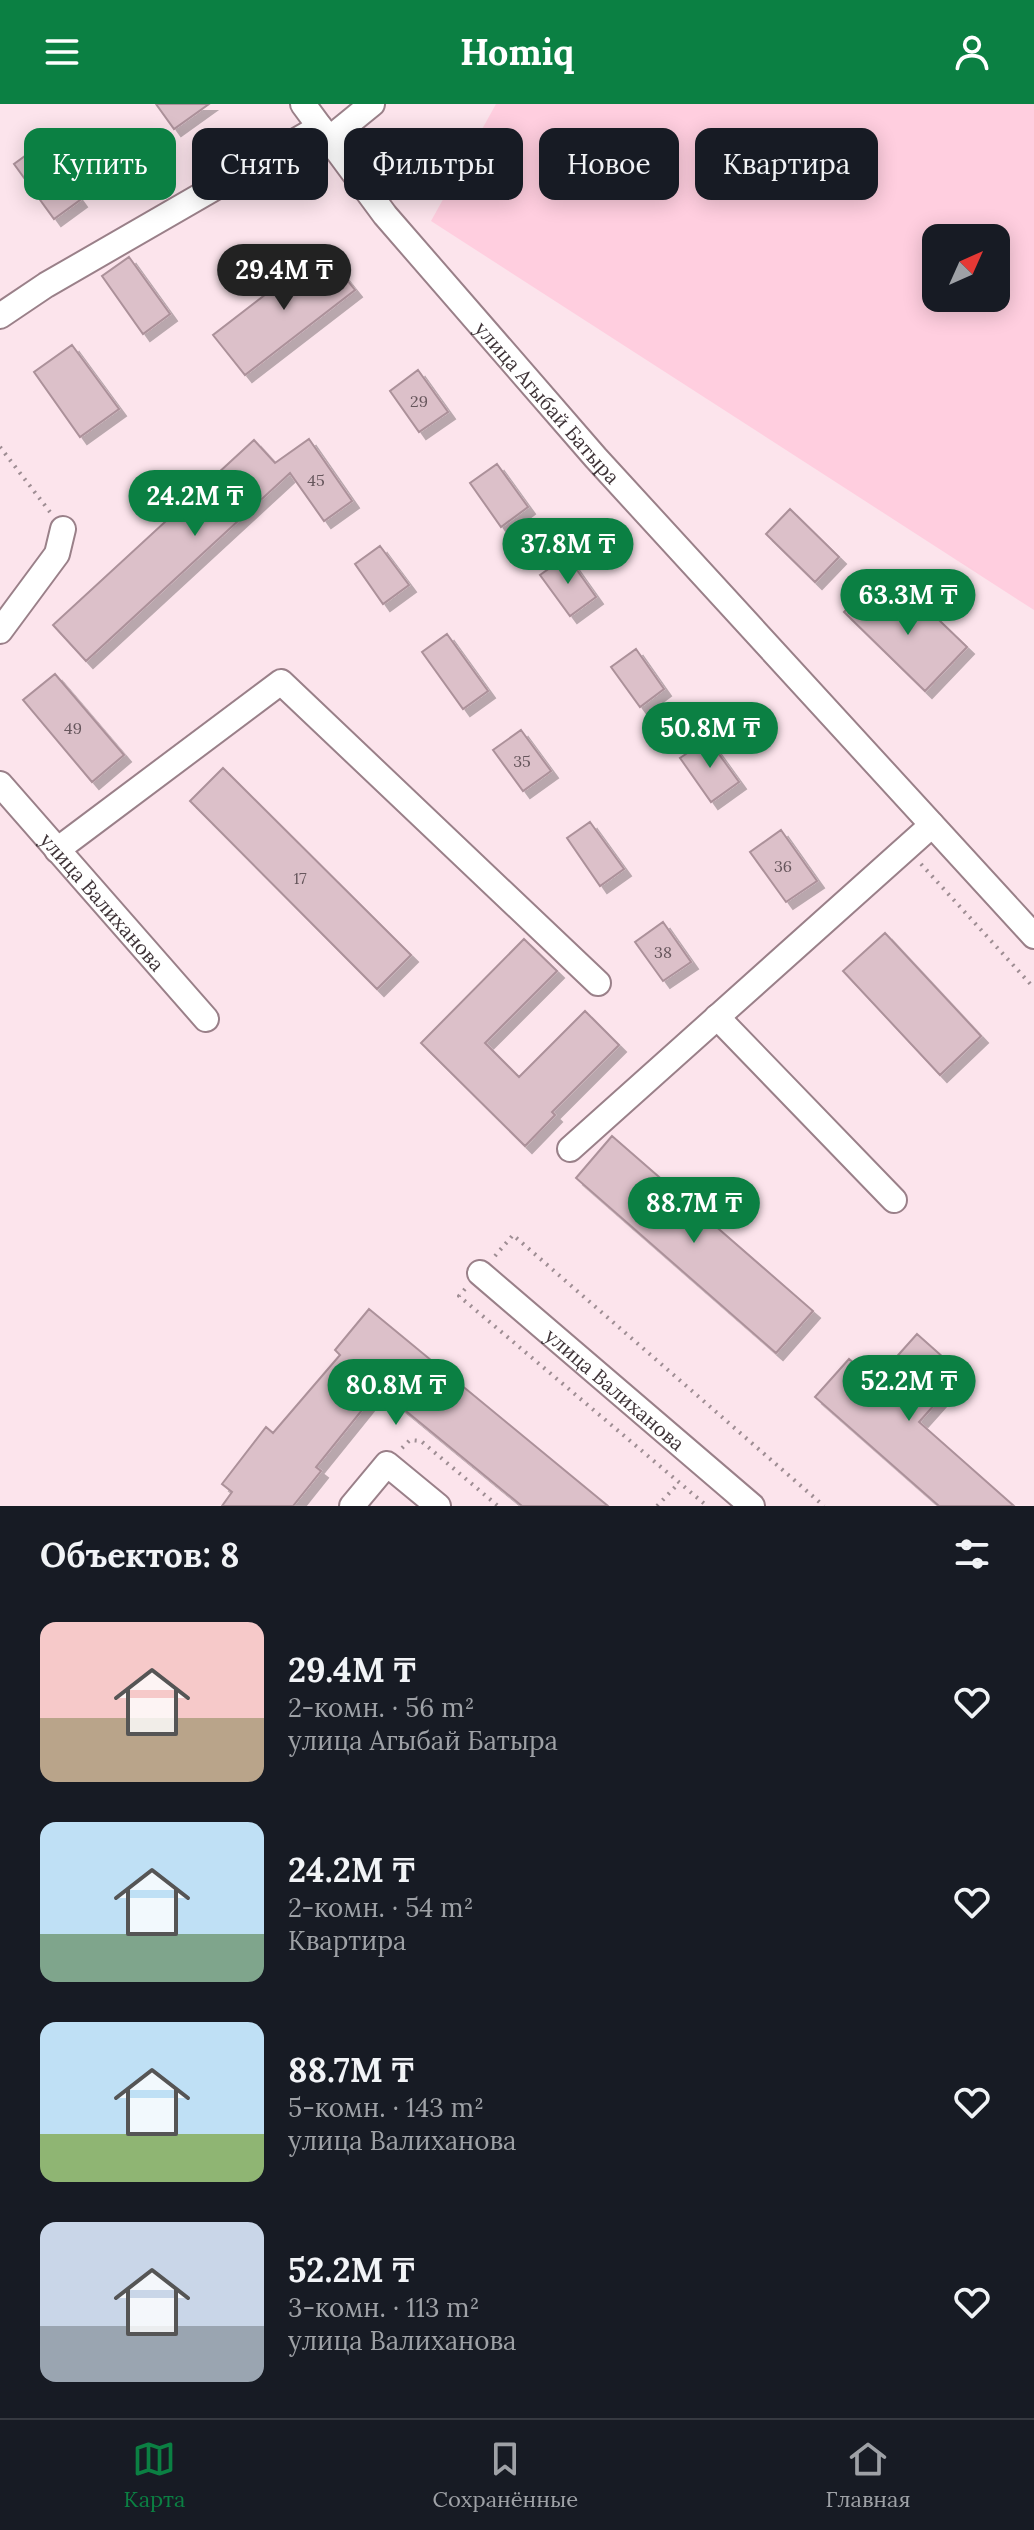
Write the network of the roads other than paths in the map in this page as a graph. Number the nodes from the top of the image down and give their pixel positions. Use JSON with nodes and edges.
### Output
{"nodes":[{"id":1,"x":303,"y":104,"type":"edge"},
{"id":2,"x":372,"y":104,"type":"edge"},
{"id":3,"x":320,"y":128,"type":"edge"},
{"id":4,"x":328,"y":131,"type":"edge"},
{"id":5,"x":328,"y":138,"type":"edge"},
{"id":6,"x":201,"y":200,"type":"edge"},
{"id":7,"x":0,"y":316,"type":"edge"},
{"id":8,"x":63,"y":529,"type":"road end"},
{"id":9,"x":0,"y":631,"type":"edge"},
{"id":10,"x":0,"y":784,"type":"edge"},
{"id":11,"x":932,"y":825,"type":"junction"},
{"id":12,"x":57,"y":850,"type":"junction"},
{"id":13,"x":1034,"y":936,"type":"edge"},
{"id":14,"x":598,"y":983,"type":"dead end"},
{"id":15,"x":717,"y":1017,"type":"junction"},
{"id":16,"x":206,"y":1019,"type":"dead end"},
{"id":17,"x":570,"y":1149,"type":"dead end"},
{"id":18,"x":894,"y":1200,"type":"dead end"},
{"id":19,"x":480,"y":1273,"type":"road end"},
{"id":20,"x":352,"y":1506,"type":"edge"},
{"id":21,"x":438,"y":1506,"type":"edge"},
{"id":22,"x":752,"y":1506,"type":"edge"}],
"edges":[{"from":1,"to":3,"type":"street","name":"улица Агыбай Батыра"},
{"from":2,"to":4,"type":"street"},
{"from":5,"to":11,"type":"street","name":"улица Агыбай Батыра"},
{"from":6,"to":7,"type":"street"},
{"from":8,"to":9,"type":"street"},
{"from":10,"to":12,"type":"street","name":"улица Валиханова"},
{"from":11,"to":13,"type":"street","name":"улица Агыбай Батыра"},
{"from":11,"to":15,"type":"street"},
{"from":12,"to":14,"type":"street"},
{"from":12,"to":16,"type":"street","name":"улица Валиханова"},
{"from":15,"to":17,"type":"street"},
{"from":15,"to":18,"type":"street"},
{"from":19,"to":22,"type":"street","name":"улица Валиханова"},
{"from":20,"to":21,"type":"street"}]}
